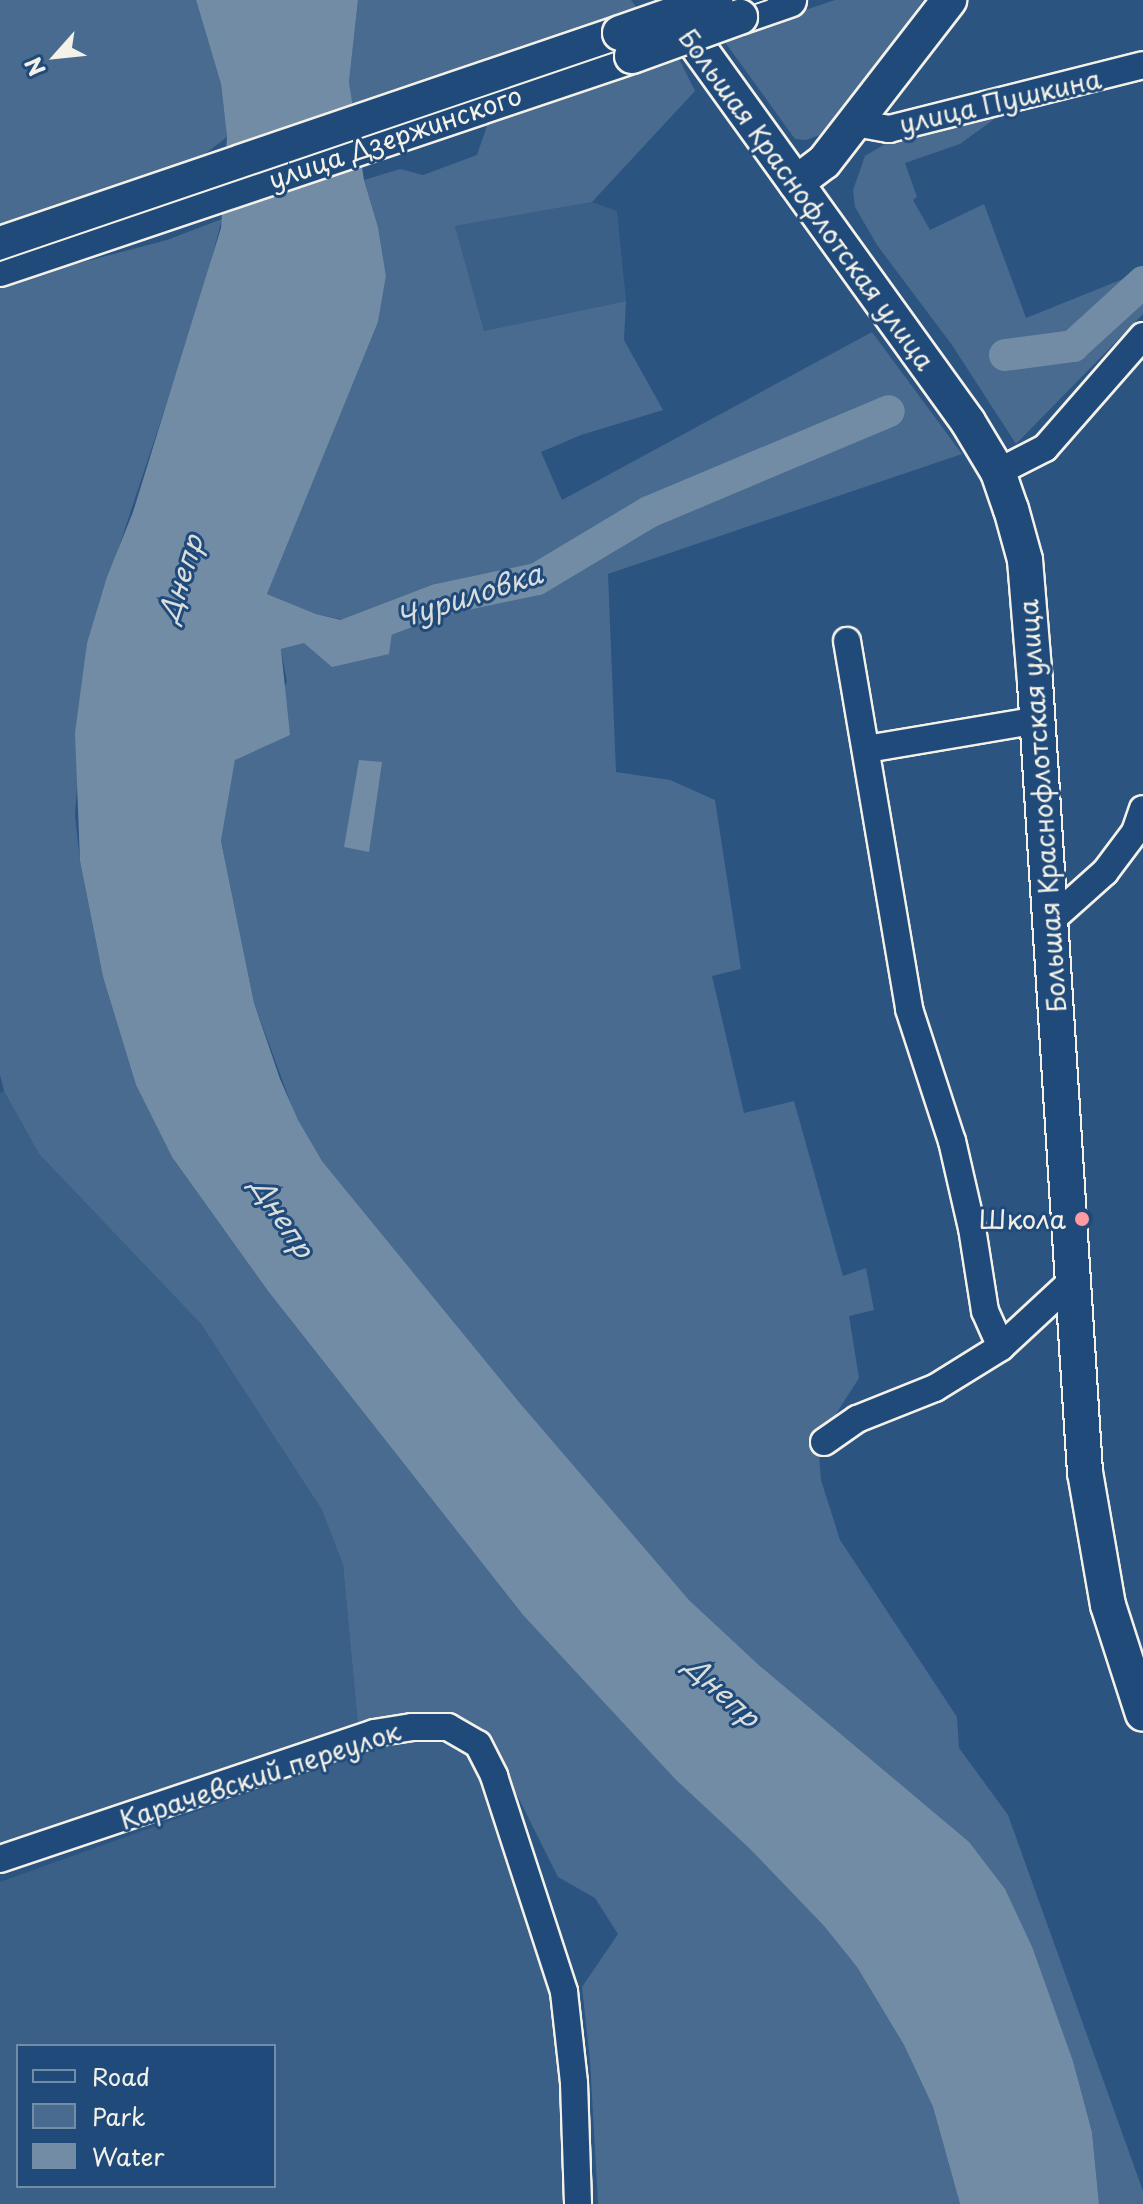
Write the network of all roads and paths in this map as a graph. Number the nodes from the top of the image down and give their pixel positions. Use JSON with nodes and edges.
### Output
{"nodes":[{"id":1,"x":664,"y":0,"type":"edge"},
{"id":2,"x":789,"y":0,"type":"edge"},
{"id":3,"x":934,"y":0,"type":"edge"},
{"id":4,"x":949,"y":0,"type":"edge"},
{"id":5,"x":727,"y":9,"type":"edge"},
{"id":6,"x":912,"y":51,"type":"junction"},
{"id":7,"x":1143,"y":65,"type":"edge"},
{"id":8,"x":855,"y":123,"type":"junction"},
{"id":9,"x":796,"y":183,"type":"junction"},
{"id":10,"x":56,"y":239,"type":"junction"},
{"id":11,"x":0,"y":244,"type":"edge"},
{"id":12,"x":0,"y":269,"type":"edge"},
{"id":13,"x":1143,"y":336,"type":"edge"},
{"id":14,"x":998,"y":472,"type":"junction"},
{"id":15,"x":847,"y":641,"type":"dead end"},
{"id":16,"x":1038,"y":720,"type":"junction"},
{"id":17,"x":867,"y":749,"type":"junction"},
{"id":18,"x":1143,"y":809,"type":"edge"},
{"id":19,"x":1049,"y":922,"type":"junction"},
{"id":20,"x":1073,"y":1280,"type":"junction"},
{"id":21,"x":1001,"y":1347,"type":"junction"},
{"id":22,"x":824,"y":1442,"type":"dead end"},
{"id":23,"x":1143,"y":1714,"type":"edge"},
{"id":24,"x":0,"y":1859,"type":"edge"},
{"id":25,"x":578,"y":2204,"type":"edge"}],
"edges":[{"from":1,"to":9,"type":"main road","name":"Большая Краснофлотская улица"},
{"from":2,"to":5,"type":"main road","name":"улица Дзержинского"},
{"from":3,"to":6,"type":"main road"},
{"from":4,"to":6,"type":"main road"},
{"from":5,"to":10,"type":"main road","name":"улица Дзержинского","bridge":true},
{"from":6,"to":8,"type":"main road"},
{"from":7,"to":8,"type":"street","name":"улица Пушкина"},
{"from":8,"to":9,"type":"main road"},
{"from":9,"to":14,"type":"main road","name":"Большая Краснофлотская улица"},
{"from":10,"to":11,"type":"main road","name":"улица Дзержинского"},
{"from":10,"to":12,"type":"main road","name":"улица Дзержинского"},
{"from":13,"to":14,"type":"street"},
{"from":14,"to":16,"type":"main road","name":"Большая Краснофлотская улица"},
{"from":15,"to":17,"type":"street"},
{"from":16,"to":17,"type":"street"},
{"from":16,"to":19,"type":"main road","name":"Большая Краснофлотская улица"},
{"from":17,"to":21,"type":"street"},
{"from":18,"to":19,"type":"street"},
{"from":19,"to":20,"type":"main road","name":"Большая Краснофлотская улица"},
{"from":20,"to":21,"type":"street"},
{"from":20,"to":23,"type":"main road","name":"Большая Краснофлотская улица"},
{"from":21,"to":22,"type":"street"},
{"from":24,"to":25,"type":"street","name":"Карачевский переулок"}]}
